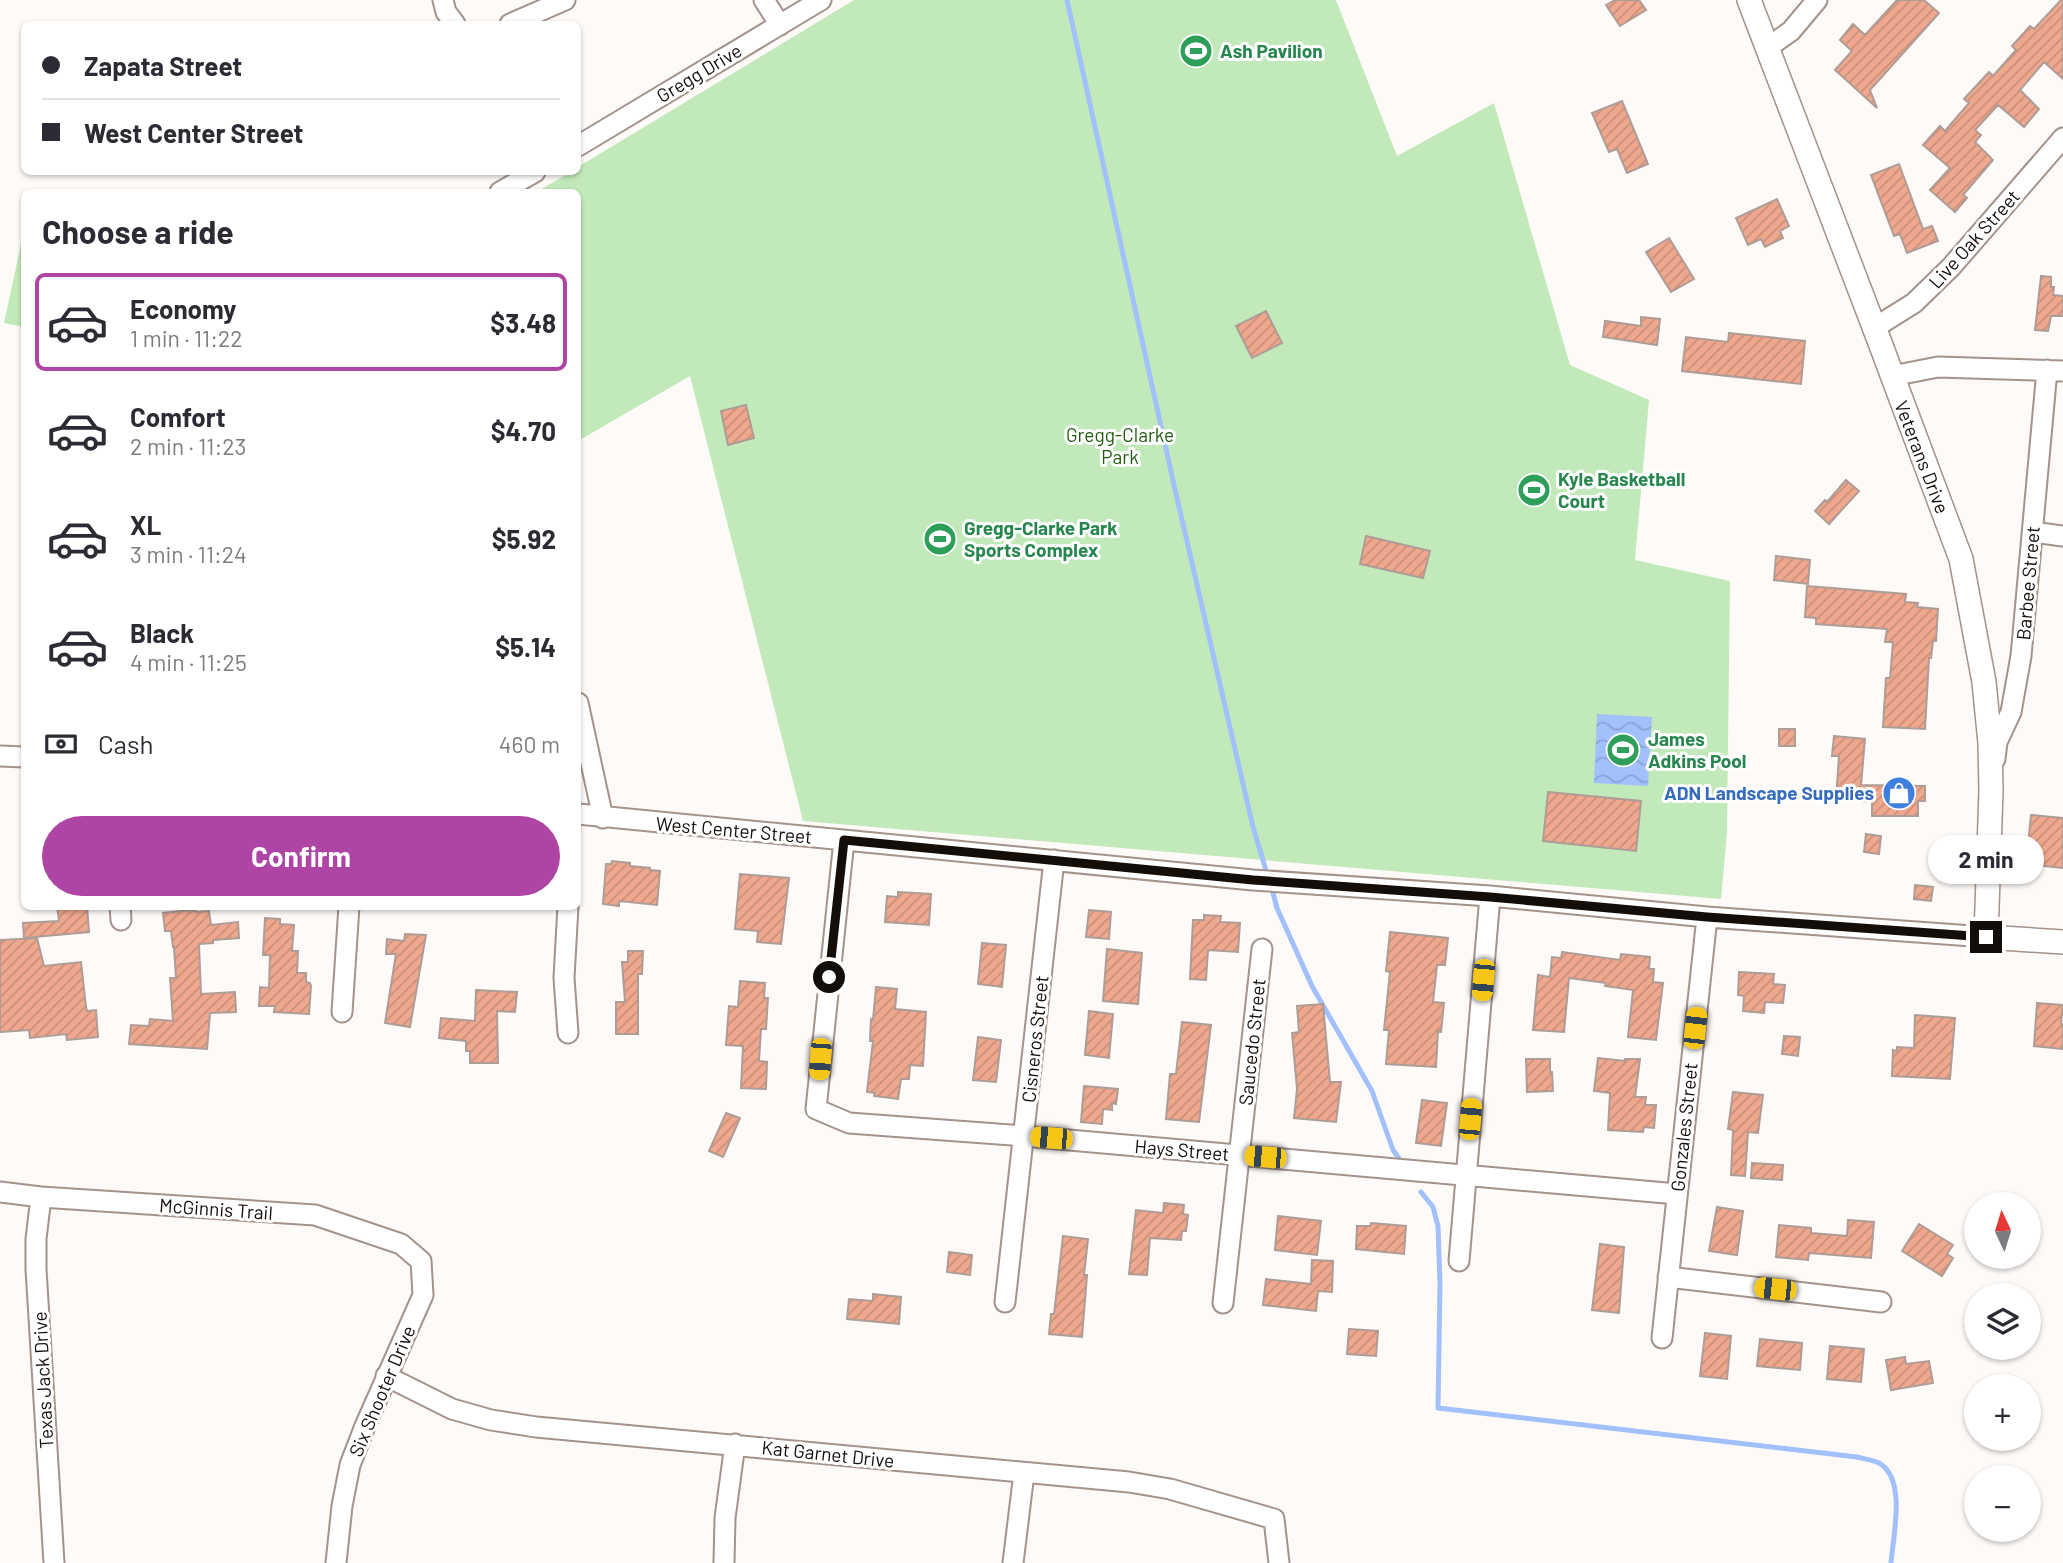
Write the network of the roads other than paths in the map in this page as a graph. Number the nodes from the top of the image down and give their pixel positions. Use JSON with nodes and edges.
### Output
{"nodes":[{"id":1,"x":443,"y":0,"type":"edge"},
{"id":2,"x":565,"y":0,"type":"edge"},
{"id":3,"x":764,"y":0,"type":"edge"},
{"id":4,"x":821,"y":0,"type":"edge"},
{"id":5,"x":1749,"y":0,"type":"edge"},
{"id":6,"x":1818,"y":0,"type":"edge"},
{"id":7,"x":453,"y":21,"type":"edge"},
{"id":8,"x":517,"y":21,"type":"edge"},
{"id":9,"x":780,"y":25,"type":"junction"},
{"id":10,"x":1767,"y":48,"type":"junction"},
{"id":11,"x":2063,"y":138,"type":"edge"},
{"id":12,"x":581,"y":144,"type":"edge"},
{"id":13,"x":530,"y":175,"type":"edge"},
{"id":14,"x":505,"y":189,"type":"edge"},
{"id":15,"x":1874,"y":328,"type":"junction"},
{"id":16,"x":2055,"y":370,"type":"edge"},
{"id":17,"x":1892,"y":376,"type":"junction"},
{"id":18,"x":2033,"y":532,"type":"junction"},
{"id":19,"x":2063,"y":536,"type":"edge"},
{"id":20,"x":581,"y":717,"type":"edge"},
{"id":21,"x":0,"y":756,"type":"edge"},
{"id":22,"x":21,"y":757,"type":"edge"},
{"id":23,"x":1991,"y":791,"type":"junction"},
{"id":24,"x":603,"y":818,"type":"junction"},
{"id":25,"x":581,"y":819,"type":"edge"},
{"id":26,"x":844,"y":840,"type":"junction"},
{"id":27,"x":1054,"y":860,"type":"junction"},
{"id":28,"x":1490,"y":897,"type":"junction"},
{"id":29,"x":349,"y":910,"type":"edge"},
{"id":30,"x":568,"y":910,"type":"edge"},
{"id":31,"x":1707,"y":917,"type":"junction"},
{"id":32,"x":1986,"y":937,"type":"junction"},
{"id":33,"x":2063,"y":942,"type":"edge"},
{"id":34,"x":1262,"y":949,"type":"dead end"},
{"id":35,"x":342,"y":1012,"type":"dead end"},
{"id":36,"x":568,"y":1032,"type":"dead end"},
{"id":37,"x":1024,"y":1136,"type":"junction"},
{"id":38,"x":1240,"y":1155,"type":"junction"},
{"id":39,"x":1465,"y":1175,"type":"junction"},
{"id":40,"x":0,"y":1192,"type":"edge"},
{"id":41,"x":1676,"y":1194,"type":"junction"},
{"id":42,"x":41,"y":1197,"type":"junction"},
{"id":43,"x":421,"y":1261,"type":"joint"},
{"id":44,"x":1459,"y":1261,"type":"dead end"},
{"id":45,"x":1668,"y":1277,"type":"junction"},
{"id":46,"x":1881,"y":1301,"type":"dead end"},
{"id":47,"x":1005,"y":1302,"type":"dead end"},
{"id":48,"x":1223,"y":1303,"type":"dead end"},
{"id":49,"x":1662,"y":1338,"type":"dead end"},
{"id":50,"x":386,"y":1376,"type":"junction"},
{"id":51,"x":735,"y":1444,"type":"junction"},
{"id":52,"x":1024,"y":1473,"type":"junction"},
{"id":53,"x":54,"y":1563,"type":"edge"},
{"id":54,"x":336,"y":1563,"type":"edge"},
{"id":55,"x":724,"y":1563,"type":"edge"},
{"id":56,"x":1013,"y":1563,"type":"edge"},
{"id":57,"x":1279,"y":1563,"type":"edge"}],
"edges":[{"from":1,"to":7,"type":"street"},
{"from":2,"to":8,"type":"street"},
{"from":3,"to":9,"type":"street"},
{"from":4,"to":9,"type":"street","name":"Gregg Drive"},
{"from":5,"to":10,"type":"main road","name":"Veterans Drive"},
{"from":6,"to":10,"type":"street"},
{"from":9,"to":12,"type":"street","name":"Gregg Drive"},
{"from":10,"to":15,"type":"main road","name":"Veterans Drive"},
{"from":11,"to":15,"type":"street","name":"Live Oak Street"},
{"from":13,"to":14,"type":"street"},
{"from":15,"to":17,"type":"main road","name":"Veterans Drive"},
{"from":16,"to":17,"type":"street"},
{"from":16,"to":18,"type":"street","name":"Barbee Street"},
{"from":17,"to":23,"type":"main road","name":"Veterans Drive"},
{"from":18,"to":19,"type":"street"},
{"from":18,"to":23,"type":"street","name":"Barbee Street"},
{"from":20,"to":24,"type":"street"},
{"from":21,"to":22,"type":"street"},
{"from":23,"to":32,"type":"main road","name":"Veterans Drive"},
{"from":24,"to":25,"type":"street","name":"West Center Street"},
{"from":24,"to":26,"type":"street","name":"West Center Street"},
{"from":26,"to":27,"type":"street","name":"West Center Street"},
{"from":26,"to":37,"type":"street","name":"Hays Street"},
{"from":27,"to":28,"type":"street","name":"West Center Street"},
{"from":27,"to":37,"type":"street","name":"Cisneros Street"},
{"from":28,"to":31,"type":"street","name":"West Center Street"},
{"from":28,"to":39,"type":"street"},
{"from":29,"to":35,"type":"street"},
{"from":30,"to":36,"type":"street"},
{"from":31,"to":32,"type":"street","name":"West Center Street"},
{"from":31,"to":41,"type":"street","name":"Gonzales Street"},
{"from":32,"to":33,"type":"main road","name":"West Center Street"},
{"from":34,"to":38,"type":"street","name":"Saucedo Street"},
{"from":37,"to":38,"type":"street","name":"Hays Street"},
{"from":37,"to":47,"type":"street","name":"Cisneros Street"},
{"from":38,"to":39,"type":"street","name":"Hays Street"},
{"from":38,"to":48,"type":"street","name":"Saucedo Street"},
{"from":39,"to":41,"type":"street","name":"Hays Street"},
{"from":39,"to":44,"type":"street"},
{"from":40,"to":42,"type":"street","name":"McGinnis Trail"},
{"from":41,"to":45,"type":"street","name":"Gonzales Street"},
{"from":42,"to":43,"type":"street","name":"McGinnis Trail"},
{"from":42,"to":53,"type":"street","name":"Texas Jack Drive"},
{"from":43,"to":50,"type":"street","name":"Six Shooter Drive"},
{"from":45,"to":46,"type":"street"},
{"from":45,"to":49,"type":"street","name":"Gonzales Street"},
{"from":50,"to":51,"type":"street","name":"Kat Garnet Drive"},
{"from":50,"to":54,"type":"street","name":"Six Shooter Drive"},
{"from":51,"to":52,"type":"street","name":"Kat Garnet Drive"},
{"from":51,"to":55,"type":"street"},
{"from":52,"to":56,"type":"street"},
{"from":52,"to":57,"type":"street","name":"Kat Garnet Drive"}]}
